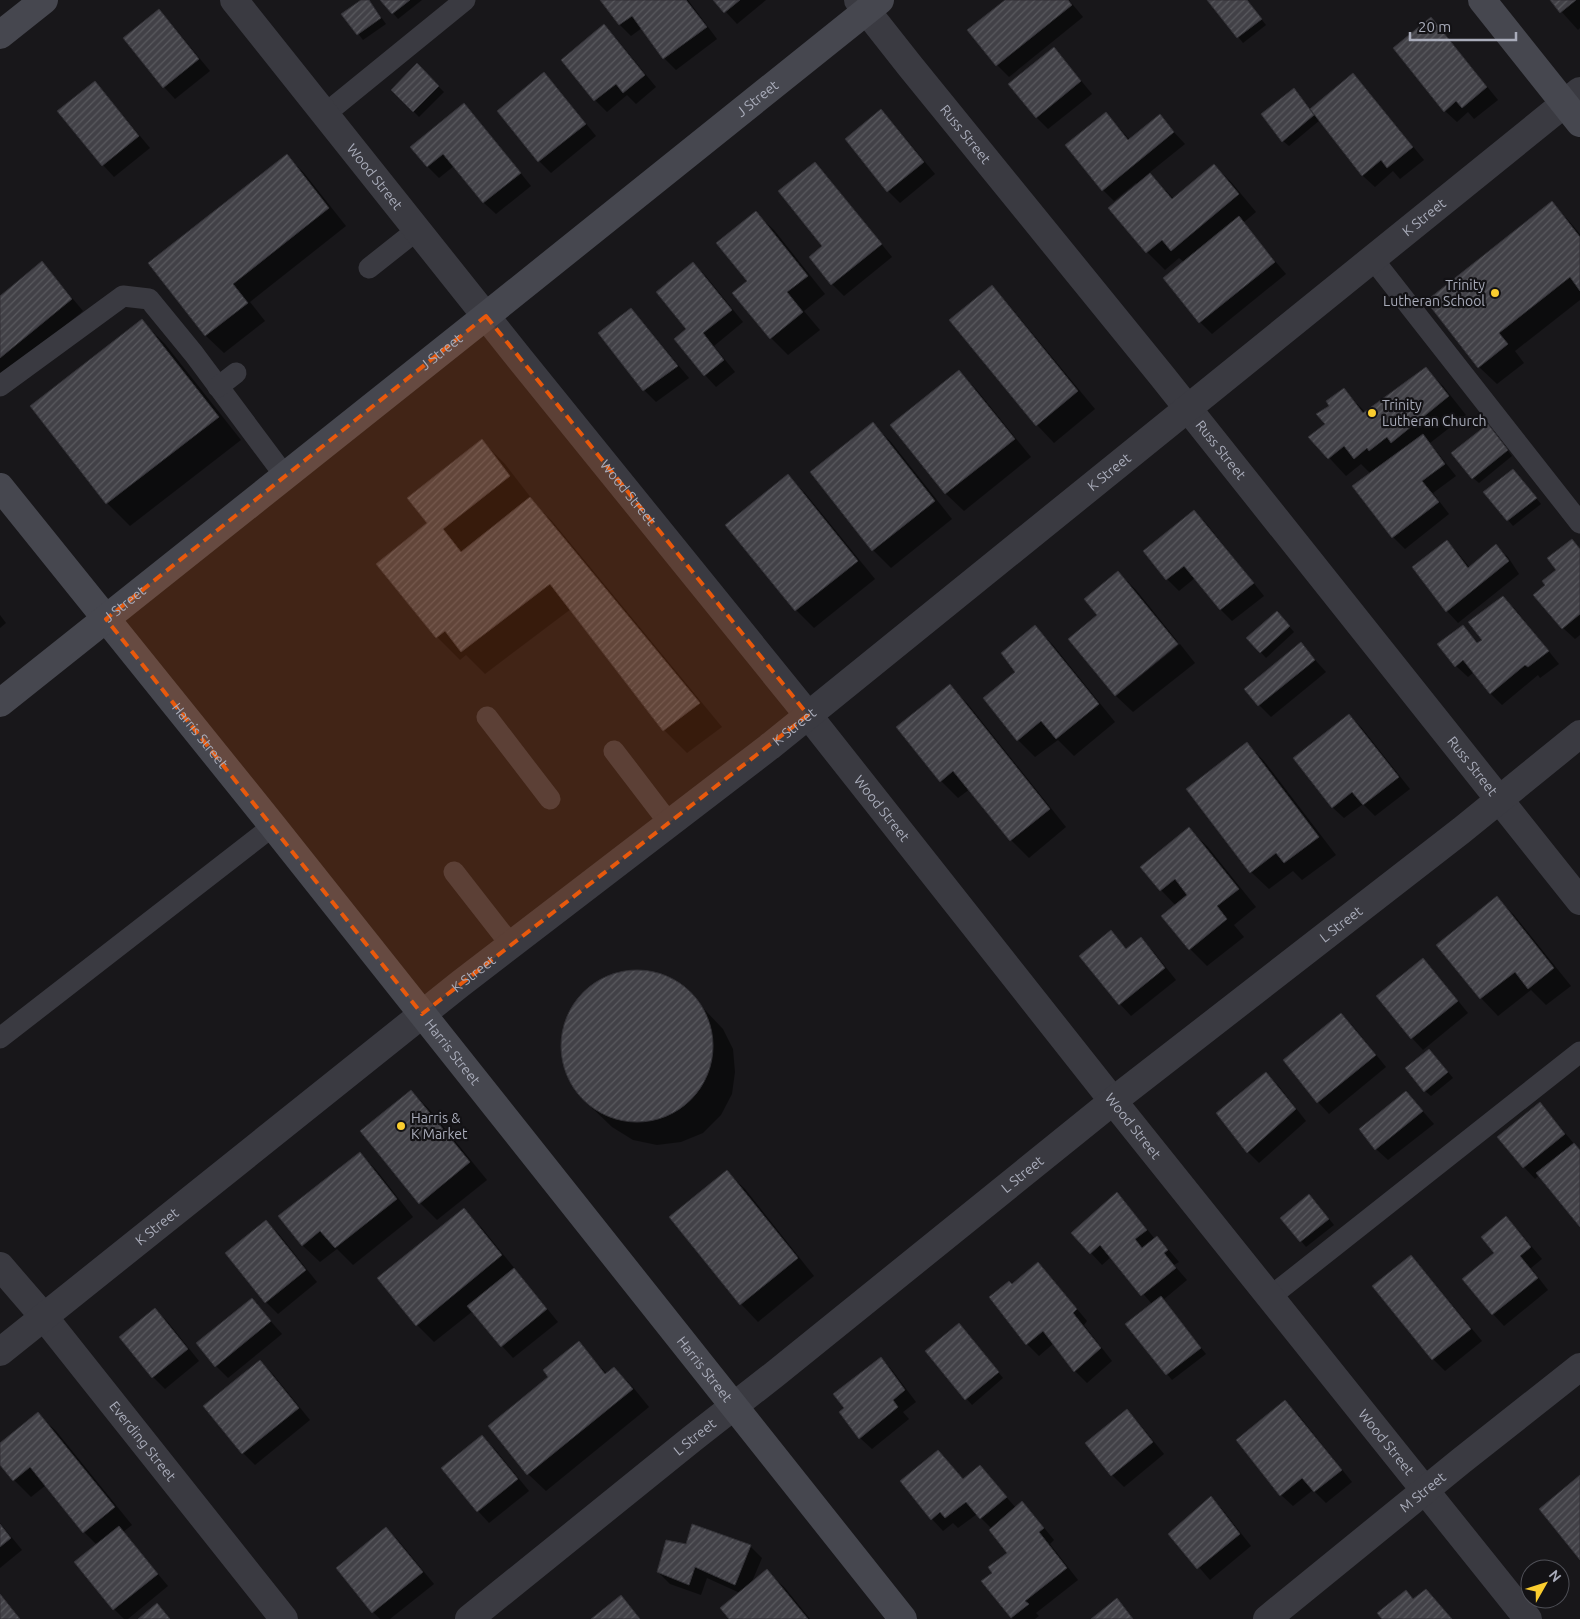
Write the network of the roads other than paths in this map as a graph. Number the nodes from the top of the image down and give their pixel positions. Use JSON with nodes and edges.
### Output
{"nodes":[{"id":1,"x":44,"y":0,"type":"edge"},
{"id":2,"x":234,"y":0,"type":"edge"},
{"id":3,"x":465,"y":0,"type":"edge"},
{"id":4,"x":1482,"y":0,"type":"edge"},
{"id":5,"x":868,"y":4,"type":"edge"},
{"id":6,"x":0,"y":35,"type":"edge"},
{"id":7,"x":1575,"y":106,"type":"edge"},
{"id":8,"x":325,"y":114,"type":"junction"},
{"id":9,"x":417,"y":230,"type":"junction"},
{"id":10,"x":1372,"y":258,"type":"junction"},
{"id":11,"x":369,"y":268,"type":"dead end"},
{"id":12,"x":486,"y":316,"type":"junction"},
{"id":13,"x":236,"y":373,"type":"dead end"},
{"id":14,"x":0,"y":386,"type":"edge"},
{"id":15,"x":218,"y":387,"type":"junction"},
{"id":16,"x":1187,"y":408,"type":"junction"},
{"id":17,"x":285,"y":476,"type":"junction"},
{"id":18,"x":0,"y":487,"type":"edge"},
{"id":19,"x":1580,"y":523,"type":"edge"},
{"id":20,"x":106,"y":619,"type":"junction"},
{"id":21,"x":0,"y":703,"type":"edge"},
{"id":22,"x":808,"y":715,"type":"junction"},
{"id":23,"x":487,"y":717,"type":"dead end"},
{"id":24,"x":1580,"y":734,"type":"edge"},
{"id":25,"x":614,"y":751,"type":"dead end"},
{"id":26,"x":550,"y":799,"type":"dead end"},
{"id":27,"x":1498,"y":799,"type":"junction"},
{"id":28,"x":669,"y":823,"type":"junction"},
{"id":29,"x":273,"y":826,"type":"junction"},
{"id":30,"x":454,"y":872,"type":"dead end"},
{"id":31,"x":1580,"y":901,"type":"edge"},
{"id":32,"x":511,"y":945,"type":"junction"},
{"id":33,"x":422,"y":1014,"type":"junction"},
{"id":34,"x":0,"y":1038,"type":"edge"},
{"id":35,"x":1580,"y":1052,"type":"edge"},
{"id":36,"x":1113,"y":1101,"type":"junction"},
{"id":37,"x":0,"y":1266,"type":"edge"},
{"id":38,"x":1270,"y":1297,"type":"junction"},
{"id":39,"x":44,"y":1317,"type":"junction"},
{"id":40,"x":0,"y":1352,"type":"edge"},
{"id":41,"x":1580,"y":1366,"type":"edge"},
{"id":42,"x":734,"y":1406,"type":"junction"},
{"id":43,"x":1425,"y":1491,"type":"junction"},
{"id":44,"x":284,"y":1619,"type":"edge"},
{"id":45,"x":470,"y":1619,"type":"edge"},
{"id":46,"x":904,"y":1619,"type":"edge"},
{"id":47,"x":1267,"y":1619,"type":"edge"},
{"id":48,"x":1528,"y":1619,"type":"edge"}],
"edges":[{"from":1,"to":6,"type":"main road"},
{"from":2,"to":8,"type":"street","name":"Wood Street"},
{"from":3,"to":8,"type":"lane"},
{"from":4,"to":7,"type":"main road"},
{"from":5,"to":12,"type":"main road","name":"J Street"},
{"from":5,"to":16,"type":"street","name":"Russ Street"},
{"from":7,"to":10,"type":"street","name":"K Street"},
{"from":8,"to":9,"type":"street","name":"Wood Street"},
{"from":9,"to":11,"type":"lane"},
{"from":9,"to":12,"type":"street","name":"Wood Street"},
{"from":10,"to":16,"type":"street","name":"K Street"},
{"from":10,"to":19,"type":"lane"},
{"from":12,"to":17,"type":"main road","name":"J Street"},
{"from":12,"to":22,"type":"street","name":"Wood Street"},
{"from":13,"to":15,"type":"lane"},
{"from":14,"to":15,"type":"lane"},
{"from":15,"to":17,"type":"lane"},
{"from":16,"to":22,"type":"street","name":"K Street"},
{"from":16,"to":27,"type":"street","name":"Russ Street"},
{"from":17,"to":20,"type":"main road","name":"J Street"},
{"from":18,"to":20,"type":"main road","name":"Harris Street"},
{"from":20,"to":21,"type":"main road","name":"J Street"},
{"from":20,"to":29,"type":"main road","name":"Harris Street"},
{"from":22,"to":28,"type":"street","name":"K Street"},
{"from":22,"to":36,"type":"street","name":"Wood Street"},
{"from":23,"to":26,"type":"lane"},
{"from":24,"to":27,"type":"street","name":"L Street"},
{"from":25,"to":28,"type":"lane"},
{"from":27,"to":31,"type":"street","name":"Russ Street"},
{"from":27,"to":36,"type":"street","name":"L Street"},
{"from":28,"to":32,"type":"street","name":"K Street"},
{"from":29,"to":33,"type":"main road","name":"Harris Street"},
{"from":29,"to":34,"type":"lane"},
{"from":30,"to":32,"type":"lane"},
{"from":32,"to":33,"type":"street","name":"K Street"},
{"from":33,"to":39,"type":"street","name":"K Street"},
{"from":33,"to":42,"type":"main road","name":"Harris Street"},
{"from":35,"to":38,"type":"lane"},
{"from":36,"to":38,"type":"street","name":"Wood Street"},
{"from":36,"to":42,"type":"street","name":"L Street"},
{"from":37,"to":39,"type":"street","name":"Everding Street"},
{"from":38,"to":43,"type":"street","name":"Wood Street"},
{"from":39,"to":40,"type":"street","name":"K Street"},
{"from":39,"to":44,"type":"street","name":"Everding Street"},
{"from":41,"to":43,"type":"street","name":"M Street"},
{"from":42,"to":45,"type":"street","name":"L Street"},
{"from":42,"to":46,"type":"main road","name":"Harris Street"},
{"from":43,"to":47,"type":"street","name":"M Street"},
{"from":43,"to":48,"type":"street","name":"Wood Street"}]}
